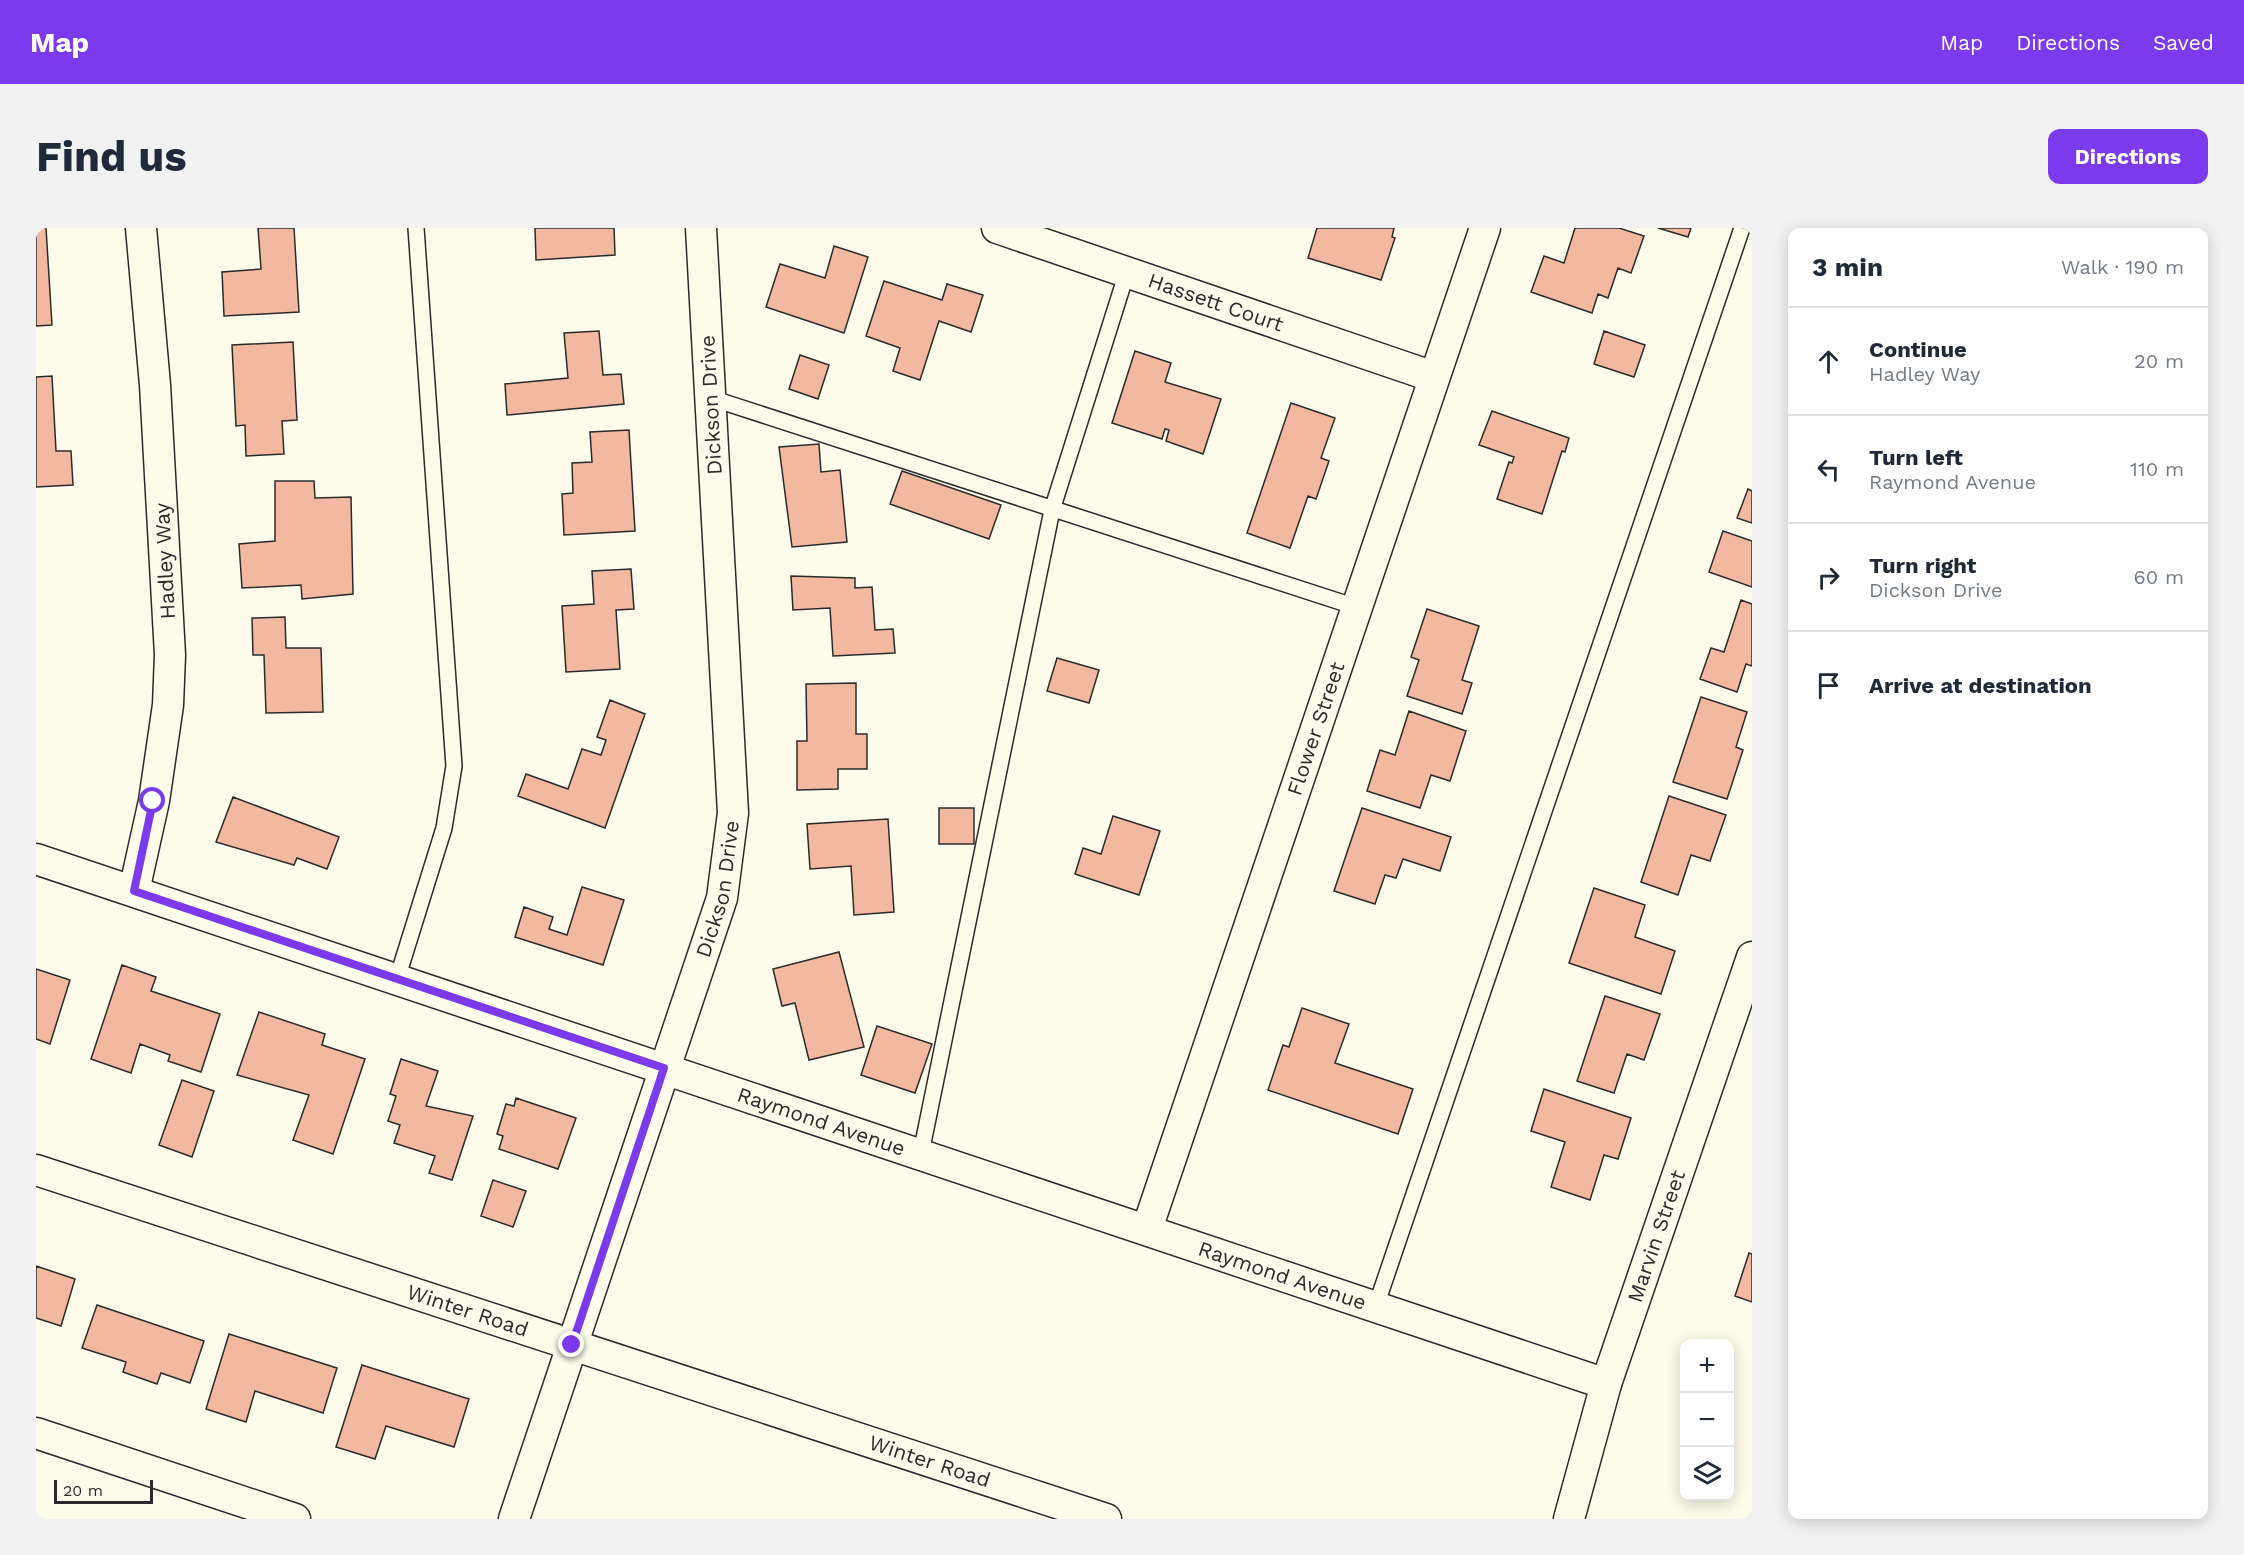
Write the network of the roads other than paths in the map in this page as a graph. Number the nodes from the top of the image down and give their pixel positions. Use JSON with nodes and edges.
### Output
{"nodes":[{"id":1,"x":141,"y":228,"type":"edge"},
{"id":2,"x":416,"y":228,"type":"edge"},
{"id":3,"x":701,"y":228,"type":"edge"},
{"id":4,"x":998,"y":228,"type":"edge"},
{"id":5,"x":1485,"y":228,"type":"edge"},
{"id":6,"x":1742,"y":228,"type":"edge"},
{"id":7,"x":1127,"y":272,"type":"junction"},
{"id":8,"x":1434,"y":376,"type":"junction"},
{"id":9,"x":711,"y":398,"type":"junction"},
{"id":10,"x":1052,"y":510,"type":"junction"},
{"id":11,"x":1356,"y":608,"type":"junction"},
{"id":12,"x":36,"y":859,"type":"edge"},
{"id":13,"x":134,"y":891,"type":"junction"},
{"id":14,"x":1752,"y":957,"type":"edge"},
{"id":15,"x":397,"y":979,"type":"junction"},
{"id":16,"x":664,"y":1068,"type":"junction"},
{"id":17,"x":921,"y":1153,"type":"junction"},
{"id":18,"x":36,"y":1170,"type":"edge"},
{"id":19,"x":1147,"y":1228,"type":"junction"},
{"id":20,"x":1376,"y":1306,"type":"junction"},
{"id":21,"x":572,"y":1345,"type":"junction"},
{"id":22,"x":1606,"y":1384,"type":"junction"},
{"id":23,"x":36,"y":1433,"type":"edge"},
{"id":24,"x":295,"y":1519,"type":"edge"},
{"id":25,"x":514,"y":1519,"type":"edge"},
{"id":26,"x":1106,"y":1519,"type":"edge"},
{"id":27,"x":1569,"y":1519,"type":"edge"}],
"edges":[{"from":1,"to":13,"type":"street","name":"Hadley Way"},
{"from":2,"to":15,"type":"lane"},
{"from":3,"to":9,"type":"street","name":"Dickson Drive"},
{"from":4,"to":7,"type":"street","name":"Hassett Court"},
{"from":5,"to":8,"type":"street","name":"Flower Street"},
{"from":6,"to":20,"type":"lane"},
{"from":7,"to":8,"type":"street","name":"Hassett Court"},
{"from":7,"to":10,"type":"lane"},
{"from":8,"to":11,"type":"street","name":"Flower Street"},
{"from":9,"to":10,"type":"lane"},
{"from":9,"to":16,"type":"street","name":"Dickson Drive"},
{"from":10,"to":11,"type":"lane"},
{"from":10,"to":17,"type":"lane"},
{"from":11,"to":19,"type":"street","name":"Flower Street"},
{"from":12,"to":13,"type":"street","name":"Raymond Avenue"},
{"from":13,"to":15,"type":"street","name":"Raymond Avenue"},
{"from":14,"to":22,"type":"street","name":"Marvin Street"},
{"from":15,"to":16,"type":"street","name":"Raymond Avenue"},
{"from":16,"to":17,"type":"street","name":"Raymond Avenue"},
{"from":16,"to":21,"type":"street","name":"Dickson Drive"},
{"from":17,"to":19,"type":"street","name":"Raymond Avenue"},
{"from":18,"to":21,"type":"street","name":"Winter Road"},
{"from":19,"to":20,"type":"street","name":"Raymond Avenue"},
{"from":20,"to":22,"type":"street","name":"Raymond Avenue"},
{"from":21,"to":25,"type":"street","name":"Dickson Drive"},
{"from":21,"to":26,"type":"street","name":"Winter Road"},
{"from":22,"to":27,"type":"street","name":"Marvin Street"},
{"from":23,"to":24,"type":"street"}]}
